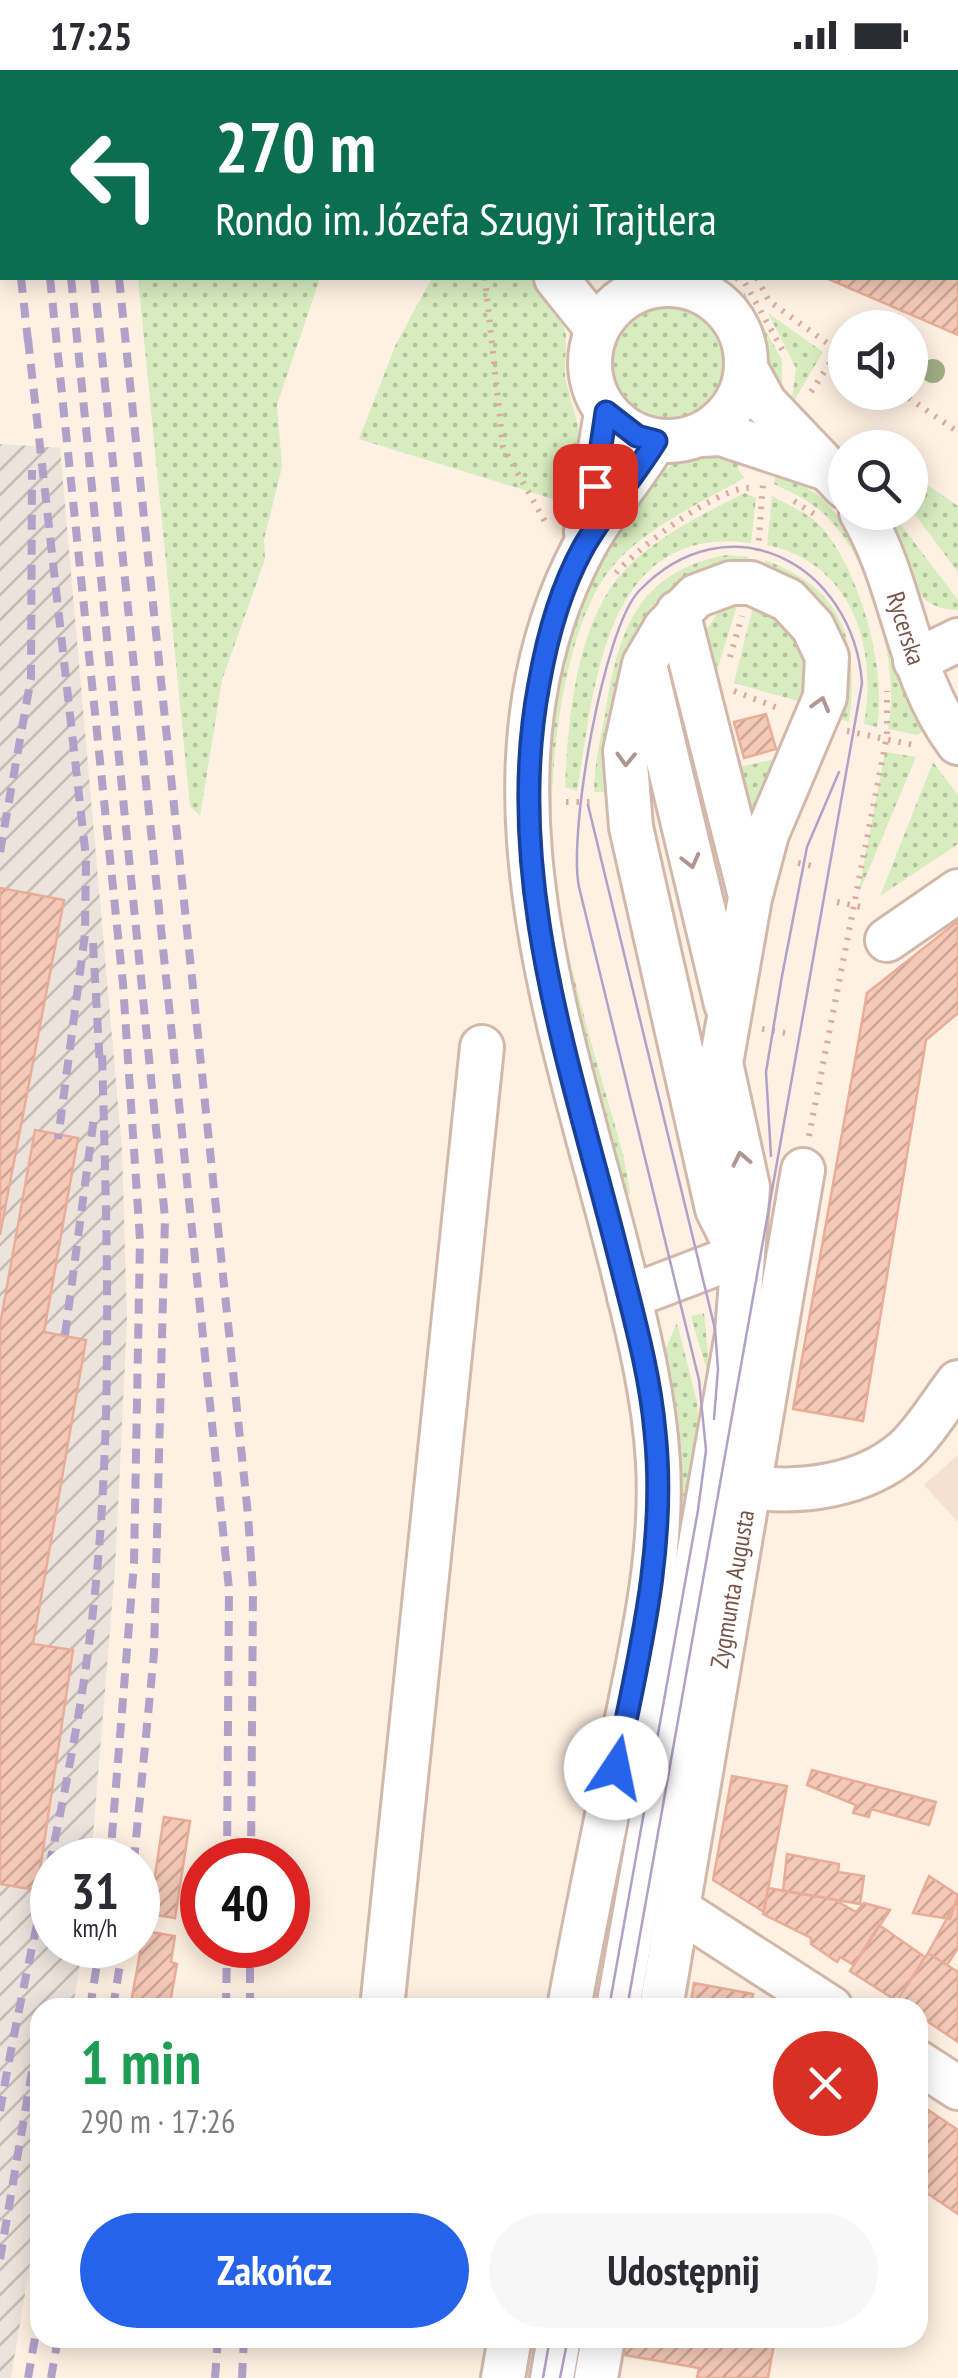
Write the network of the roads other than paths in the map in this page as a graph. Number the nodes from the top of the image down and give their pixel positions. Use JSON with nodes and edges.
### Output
{"nodes":[{"id":1,"x":558,"y":280,"type":"edge"},
{"id":2,"x":652,"y":283,"type":"edge"},
{"id":3,"x":730,"y":297,"type":"edge"},
{"id":4,"x":597,"y":329,"type":"junction"},
{"id":5,"x":748,"y":370,"type":"junction"},
{"id":6,"x":606,"y":412,"type":"junction"},
{"id":7,"x":701,"y":435,"type":"junction"},
{"id":8,"x":782,"y":439,"type":"junction"},
{"id":9,"x":656,"y":441,"type":"junction"},
{"id":10,"x":828,"y":472,"type":"edge"},
{"id":11,"x":871,"y":530,"type":"edge"},
{"id":12,"x":584,"y":548,"type":"junction"},
{"id":13,"x":678,"y":612,"type":"junction"},
{"id":14,"x":958,"y":640,"type":"edge"},
{"id":15,"x":914,"y":660,"type":"junction"},
{"id":16,"x":644,"y":664,"type":"junction"},
{"id":17,"x":953,"y":736,"type":"edge"},
{"id":18,"x":958,"y":891,"type":"edge"},
{"id":19,"x":750,"y":898,"type":"junction"},
{"id":20,"x":877,"y":924,"type":"road end"},
{"id":21,"x":745,"y":1023,"type":"junction"},
{"id":22,"x":482,"y":1047,"type":"dead end"},
{"id":23,"x":721,"y":1064,"type":"junction"},
{"id":24,"x":697,"y":1110,"type":"junction"},
{"id":25,"x":803,"y":1170,"type":"dead end"},
{"id":26,"x":740,"y":1255,"type":"junction"},
{"id":27,"x":629,"y":1297,"type":"junction"},
{"id":28,"x":958,"y":1382,"type":"edge"},
{"id":29,"x":750,"y":1487,"type":"junction"},
{"id":30,"x":678,"y":1909,"type":"junction"},
{"id":31,"x":383,"y":1998,"type":"edge"},
{"id":32,"x":571,"y":1998,"type":"edge"},
{"id":33,"x":620,"y":1998,"type":"edge"},
{"id":34,"x":664,"y":1998,"type":"edge"},
{"id":35,"x":816,"y":1998,"type":"edge"},
{"id":36,"x":928,"y":2068,"type":"edge"},
{"id":37,"x":958,"y":2088,"type":"edge"},
{"id":38,"x":508,"y":2348,"type":"edge"},
{"id":39,"x":557,"y":2348,"type":"edge"},
{"id":40,"x":601,"y":2348,"type":"edge"},
{"id":41,"x":503,"y":2378,"type":"edge"},
{"id":42,"x":552,"y":2378,"type":"edge"},
{"id":43,"x":596,"y":2378,"type":"edge"}],
"edges":[{"from":1,"to":4,"type":"street"},
{"from":2,"to":3,"type":"street"},
{"from":2,"to":4,"type":"street"},
{"from":3,"to":5,"type":"street"},
{"from":4,"to":6,"type":"street"},
{"from":5,"to":7,"type":"street"},
{"from":5,"to":8,"type":"street"},
{"from":6,"to":9,"type":"street"},
{"from":6,"to":12,"type":"street"},
{"from":7,"to":8,"type":"street"},
{"from":7,"to":9,"type":"street"},
{"from":8,"to":10,"type":"street"},
{"from":9,"to":12,"type":"street"},
{"from":11,"to":15,"type":"street","name":"Rycerska"},
{"from":12,"to":27,"type":"street"},
{"from":13,"to":16,"type":"street"},
{"from":13,"to":19,"type":"street"},
{"from":19,"to":13,"type":"street","one_way":true},
{"from":14,"to":15,"type":"street"},
{"from":15,"to":17,"type":"street","name":"Rycerska"},
{"from":16,"to":21,"type":"street","one_way":true},
{"from":16,"to":24,"type":"street","one_way":true},
{"from":18,"to":20,"type":"street"},
{"from":19,"to":21,"type":"street"},
{"from":21,"to":23,"type":"street"},
{"from":22,"to":31,"type":"street"},
{"from":23,"to":24,"type":"street"},
{"from":26,"to":23,"type":"street","one_way":true},
{"from":24,"to":26,"type":"street"},
{"from":25,"to":29,"type":"street","name":"Zygmunta Augusta"},
{"from":26,"to":27,"type":"street"},
{"from":26,"to":33,"type":"street"},
{"from":27,"to":32,"type":"street"},
{"from":28,"to":29,"type":"street"},
{"from":29,"to":30,"type":"street","name":"Zygmunta Augusta"},
{"from":30,"to":34,"type":"street","name":"Zygmunta Augusta"},
{"from":30,"to":35,"type":"street"},
{"from":36,"to":37,"type":"street"},
{"from":38,"to":41,"type":"street"},
{"from":39,"to":42,"type":"street"},
{"from":40,"to":43,"type":"street"}]}
